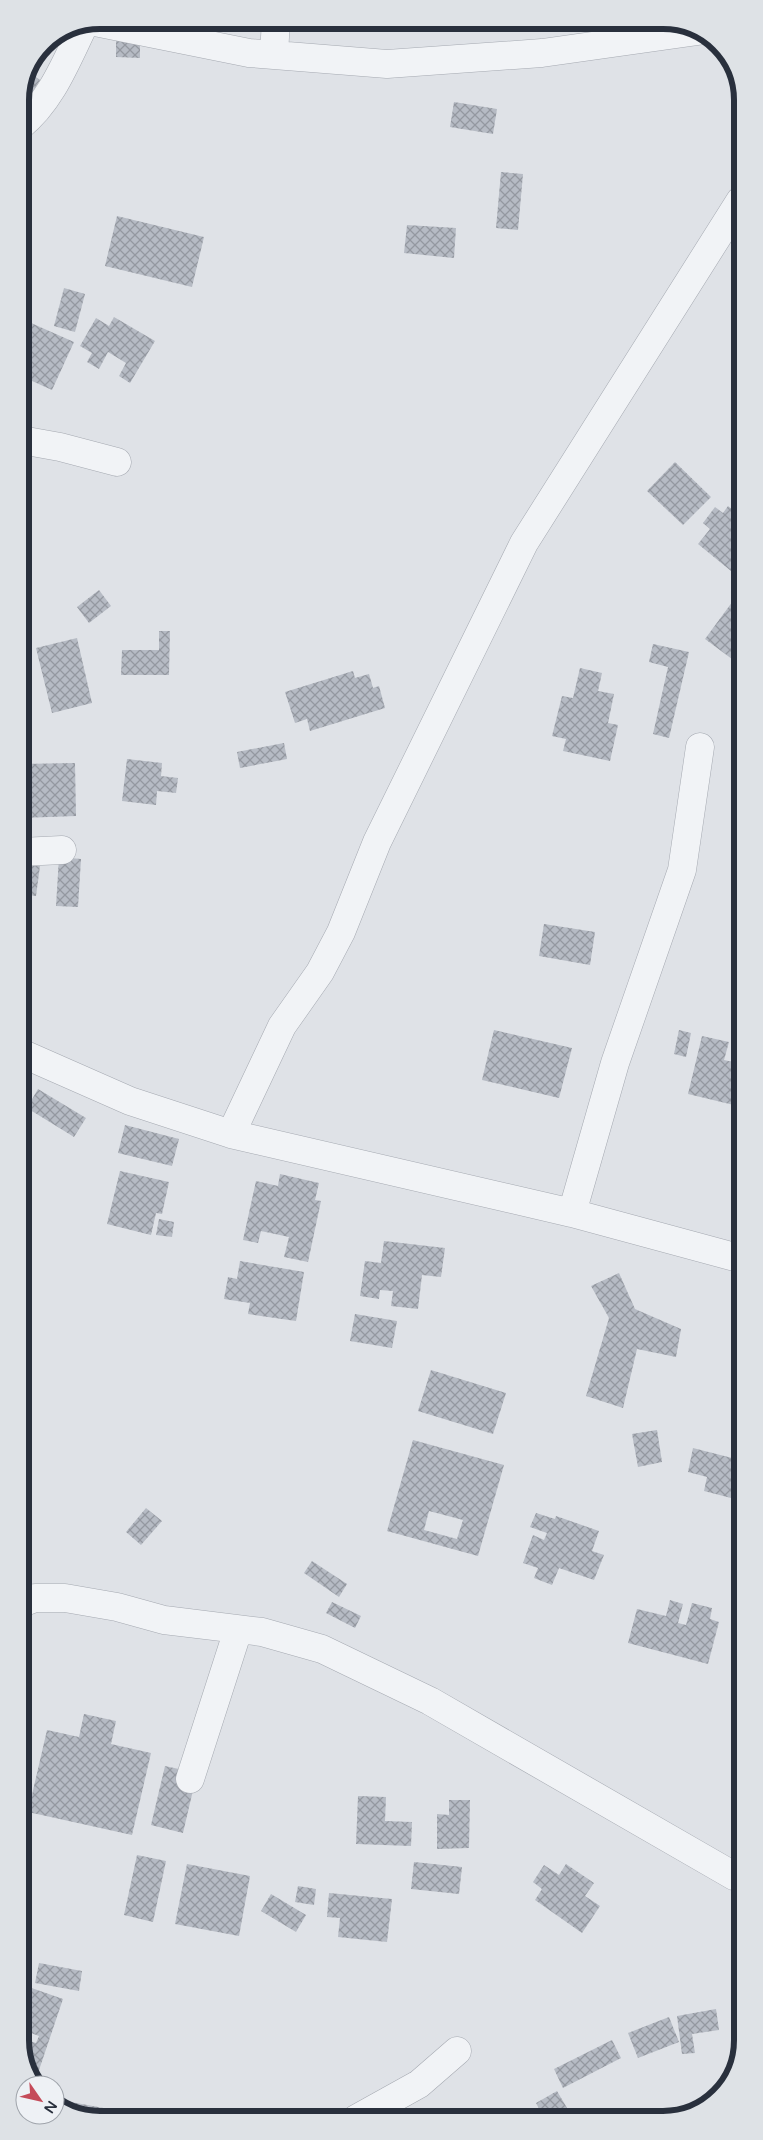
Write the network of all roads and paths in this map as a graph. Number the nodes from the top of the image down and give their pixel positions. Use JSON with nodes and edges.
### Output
{"nodes":[{"id":1,"x":130,"y":29,"type":"edge"},
{"id":2,"x":275,"y":29,"type":"edge"},
{"id":3,"x":80,"y":32,"type":"edge"},
{"id":4,"x":687,"y":33,"type":"edge"},
{"id":5,"x":274,"y":54,"type":"junction"},
{"id":6,"x":29,"y":117,"type":"edge"},
{"id":7,"x":734,"y":210,"type":"edge"},
{"id":8,"x":29,"y":441,"type":"edge"},
{"id":9,"x":116,"y":462,"type":"dead end"},
{"id":10,"x":700,"y":747,"type":"dead end"},
{"id":11,"x":62,"y":850,"type":"dead end"},
{"id":12,"x":29,"y":852,"type":"edge"},
{"id":13,"x":29,"y":1056,"type":"edge"},
{"id":14,"x":232,"y":1134,"type":"junction"},
{"id":15,"x":572,"y":1213,"type":"junction"},
{"id":16,"x":734,"y":1257,"type":"edge"},
{"id":17,"x":29,"y":1600,"type":"edge"},
{"id":18,"x":238,"y":1630,"type":"junction"},
{"id":19,"x":190,"y":1779,"type":"dead end"},
{"id":20,"x":734,"y":1875,"type":"edge"},
{"id":21,"x":457,"y":2051,"type":"dead end"},
{"id":22,"x":370,"y":2111,"type":"edge"}],
"edges":[{"from":1,"to":5,"type":"street"},
{"from":2,"to":5,"type":"street"},
{"from":3,"to":6,"type":"street"},
{"from":4,"to":5,"type":"street"},
{"from":7,"to":14,"type":"street"},
{"from":8,"to":9,"type":"street"},
{"from":10,"to":15,"type":"street"},
{"from":11,"to":12,"type":"street"},
{"from":13,"to":14,"type":"street"},
{"from":14,"to":15,"type":"street"},
{"from":15,"to":16,"type":"street"},
{"from":17,"to":18,"type":"street"},
{"from":18,"to":19,"type":"street"},
{"from":18,"to":20,"type":"street"},
{"from":21,"to":22,"type":"street"}]}
